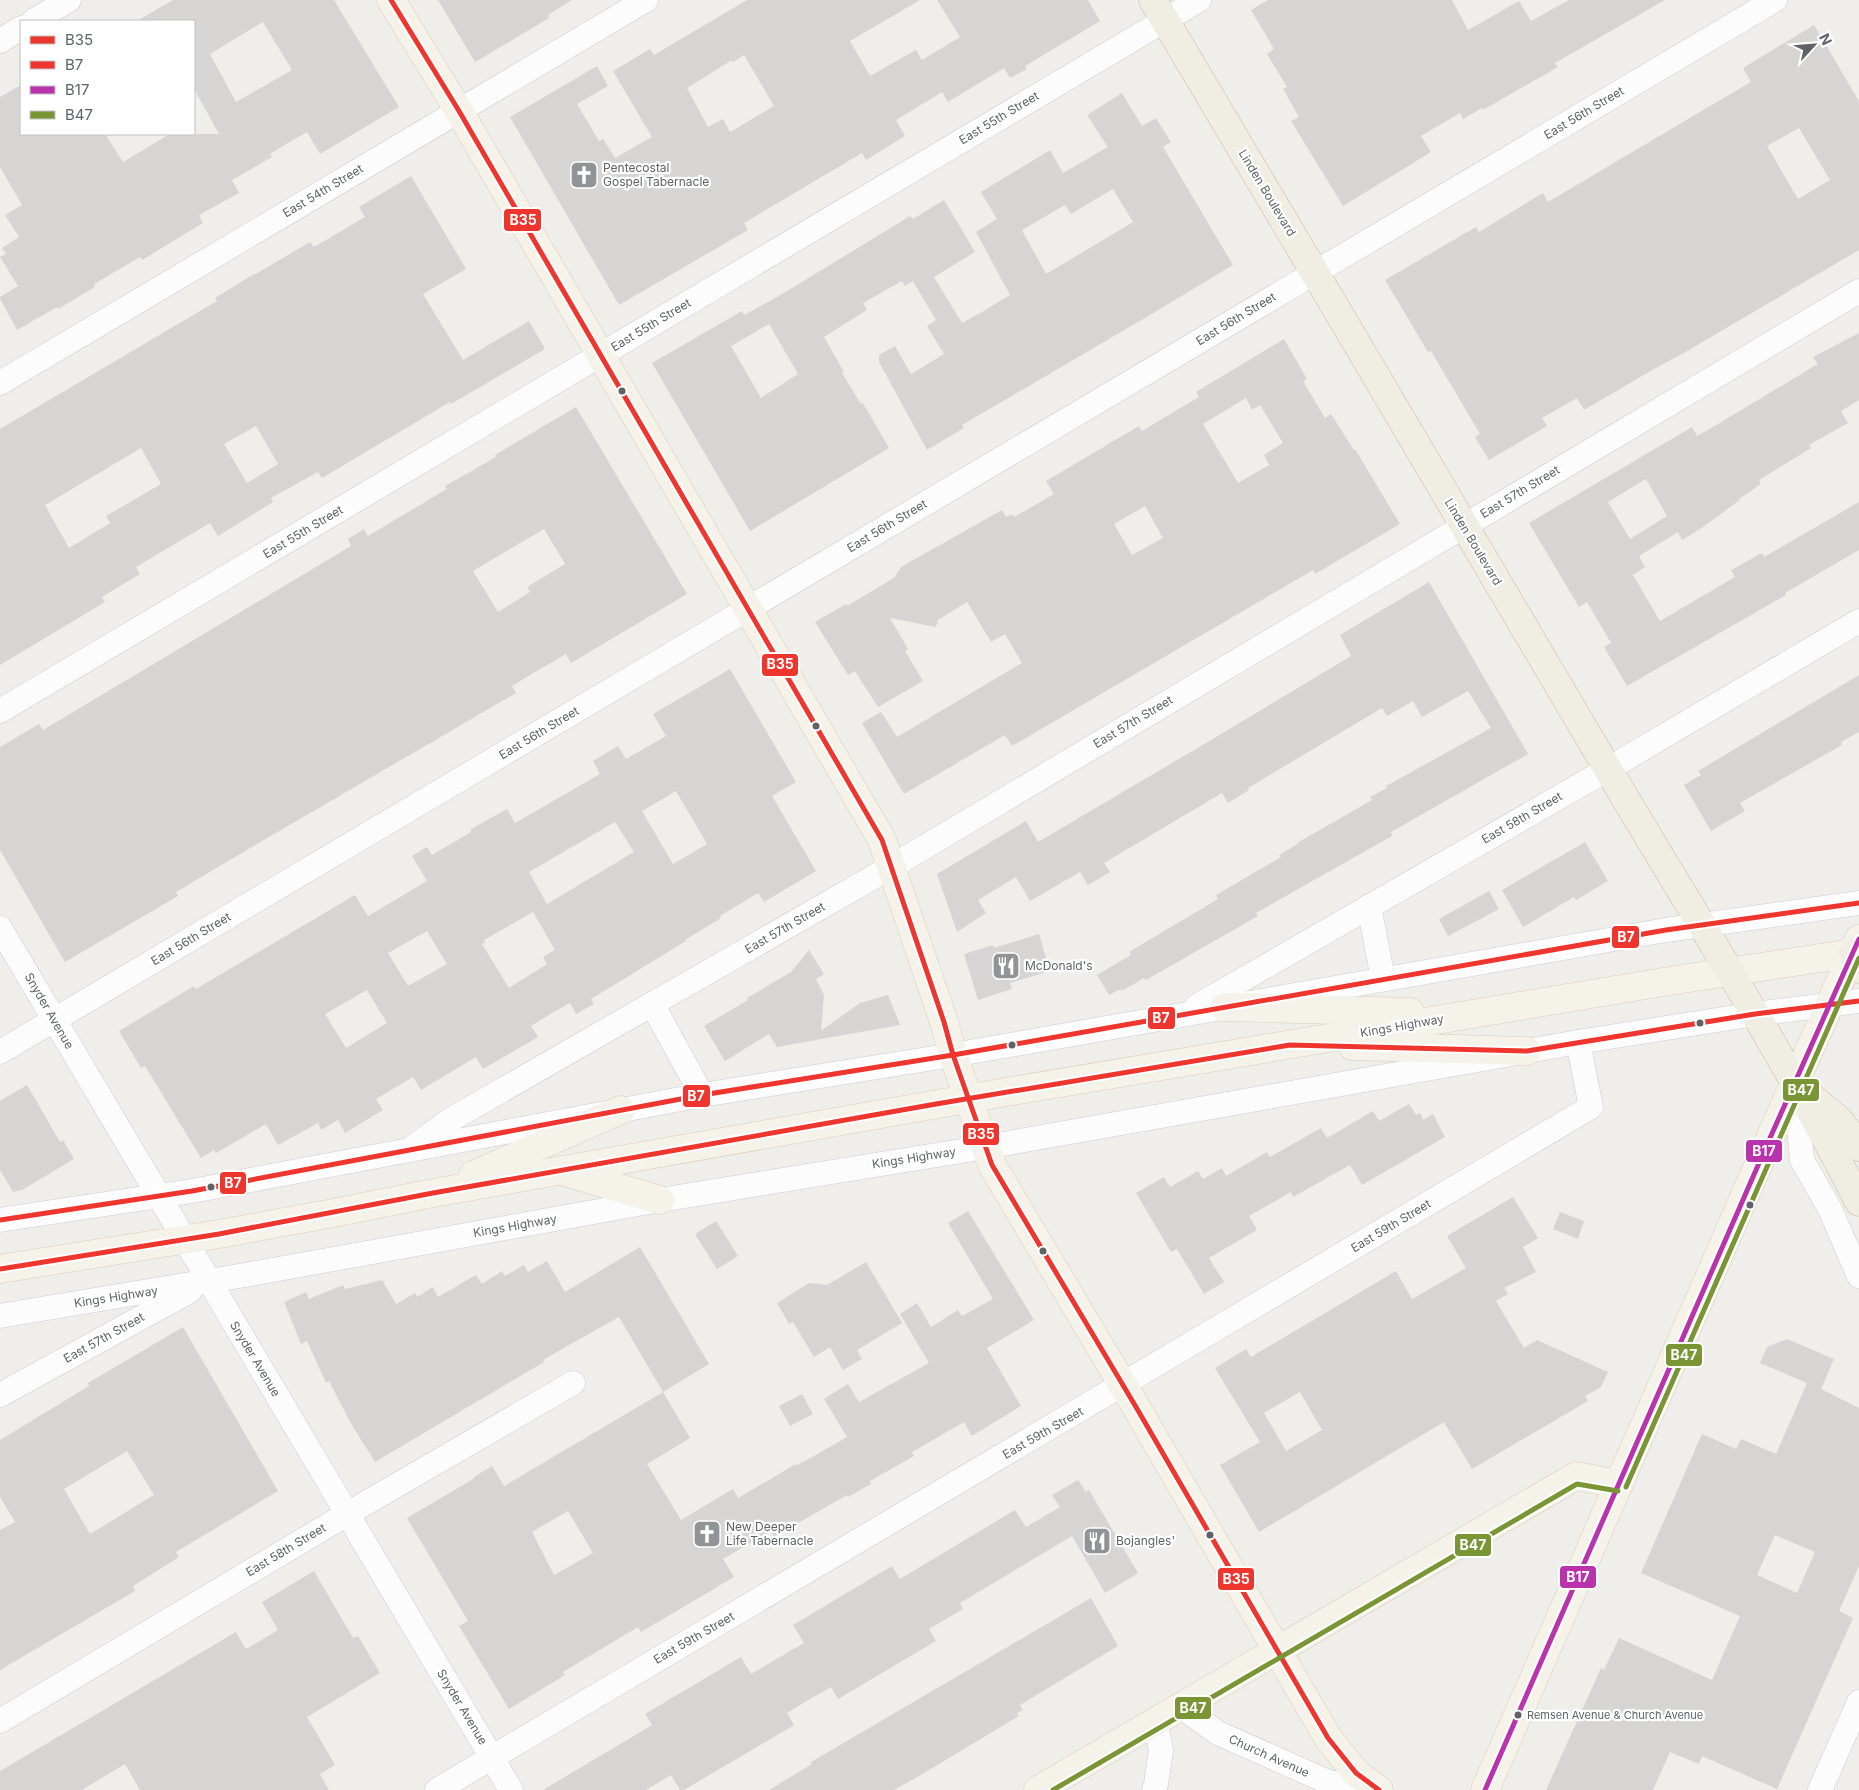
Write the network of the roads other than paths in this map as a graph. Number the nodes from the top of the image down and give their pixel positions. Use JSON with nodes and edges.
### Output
{"nodes":[{"id":1,"x":69,"y":0,"type":"edge"},
{"id":2,"x":391,"y":0,"type":"edge"},
{"id":3,"x":646,"y":0,"type":"edge"},
{"id":4,"x":1199,"y":0,"type":"edge"},
{"id":5,"x":1775,"y":0,"type":"edge"},
{"id":6,"x":1159,"y":10,"type":"edge"},
{"id":7,"x":35,"y":20,"type":"edge"},
{"id":8,"x":20,"y":29,"type":"edge"},
{"id":9,"x":0,"y":41,"type":"edge"},
{"id":10,"x":459,"y":111,"type":"junction"},
{"id":11,"x":1314,"y":272,"type":"junction"},
{"id":12,"x":1859,"y":291,"type":"edge"},
{"id":13,"x":601,"y":354,"type":"junction"},
{"id":14,"x":0,"y":383,"type":"edge"},
{"id":15,"x":1464,"y":526,"type":"junction"},
{"id":16,"x":748,"y":608,"type":"junction"},
{"id":17,"x":1859,"y":621,"type":"edge"},
{"id":18,"x":0,"y":711,"type":"edge"},
{"id":19,"x":1608,"y":769,"type":"junction"},
{"id":20,"x":891,"y":867,"type":"junction"},
{"id":21,"x":1859,"y":904,"type":"edge"},
{"id":22,"x":1370,"y":906,"type":"junction"},
{"id":23,"x":1702,"y":924,"type":"junction"},
{"id":24,"x":0,"y":928,"type":"edge"},
{"id":25,"x":1858,"y":953,"type":"edge"},
{"id":26,"x":1731,"y":971,"type":"junction"},
{"id":27,"x":1383,"y":979,"type":"junction"},
{"id":28,"x":1859,"y":1001,"type":"edge"},
{"id":29,"x":652,"y":1004,"type":"junction"},
{"id":30,"x":1830,"y":1005,"type":"junction"},
{"id":31,"x":1224,"y":1006,"type":"junction"},
{"id":32,"x":1184,"y":1013,"type":"junction"},
{"id":33,"x":1472,"y":1014,"type":"junction"},
{"id":34,"x":1755,"y":1014,"type":"junction"},
{"id":35,"x":55,"y":1020,"type":"junction"},
{"id":36,"x":1578,"y":1042,"type":"junction"},
{"id":37,"x":1290,"y":1045,"type":"junction"},
{"id":38,"x":1527,"y":1051,"type":"junction"},
{"id":39,"x":0,"y":1052,"type":"edge"},
{"id":40,"x":953,"y":1055,"type":"junction"},
{"id":41,"x":1795,"y":1082,"type":"junction"},
{"id":42,"x":702,"y":1095,"type":"junction"},
{"id":43,"x":968,"y":1099,"type":"junction"},
{"id":44,"x":621,"y":1110,"type":"junction"},
{"id":45,"x":986,"y":1147,"type":"junction"},
{"id":46,"x":1859,"y":1147,"type":"edge"},
{"id":47,"x":407,"y":1151,"type":"junction"},
{"id":48,"x":559,"y":1170,"type":"junction"},
{"id":49,"x":433,"y":1192,"type":"junction"},
{"id":50,"x":157,"y":1196,"type":"junction"},
{"id":51,"x":660,"y":1200,"type":"junction"},
{"id":52,"x":1859,"y":1202,"type":"edge"},
{"id":53,"x":0,"y":1220,"type":"edge"},
{"id":54,"x":183,"y":1239,"type":"junction"},
{"id":55,"x":0,"y":1269,"type":"edge"},
{"id":56,"x":1859,"y":1276,"type":"edge"},
{"id":57,"x":209,"y":1280,"type":"junction"},
{"id":58,"x":0,"y":1316,"type":"edge"},
{"id":59,"x":573,"y":1383,"type":"dead end"},
{"id":60,"x":1123,"y":1384,"type":"junction"},
{"id":61,"x":0,"y":1395,"type":"edge"},
{"id":62,"x":1619,"y":1484,"type":"junction"},
{"id":63,"x":347,"y":1514,"type":"junction"},
{"id":64,"x":1276,"y":1650,"type":"junction"},
{"id":65,"x":1859,"y":1702,"type":"edge"},
{"id":66,"x":1180,"y":1706,"type":"junction"},
{"id":67,"x":0,"y":1721,"type":"edge"},
{"id":68,"x":1155,"y":1721,"type":"junction"},
{"id":69,"x":491,"y":1757,"type":"junction"},
{"id":70,"x":437,"y":1790,"type":"edge"},
{"id":71,"x":511,"y":1790,"type":"edge"},
{"id":72,"x":1038,"y":1790,"type":"edge"},
{"id":73,"x":1154,"y":1790,"type":"edge"},
{"id":74,"x":1366,"y":1790,"type":"edge"},
{"id":75,"x":1379,"y":1790,"type":"edge"},
{"id":76,"x":1485,"y":1790,"type":"edge"},
{"id":77,"x":1820,"y":1790,"type":"edge"}],
"edges":[{"from":1,"to":7,"type":"street"},
{"from":2,"to":10,"type":"main road"},
{"from":3,"to":10,"type":"street","name":"East 54th Street"},
{"from":4,"to":6,"type":"street","name":"East 55th Street"},
{"from":5,"to":11,"type":"street","name":"East 56th Street"},
{"from":6,"to":11,"type":"highway","name":"Linden Boulevard"},
{"from":6,"to":13,"type":"street","name":"East 55th Street"},
{"from":8,"to":9,"type":"street"},
{"from":10,"to":13,"type":"main road"},
{"from":10,"to":14,"type":"street","name":"East 54th Street"},
{"from":11,"to":15,"type":"highway","name":"Linden Boulevard"},
{"from":11,"to":16,"type":"street","name":"East 56th Street"},
{"from":12,"to":15,"type":"street","name":"East 57th Street"},
{"from":13,"to":16,"type":"main road"},
{"from":13,"to":18,"type":"street","name":"East 55th Street"},
{"from":15,"to":19,"type":"highway","name":"Linden Boulevard"},
{"from":15,"to":20,"type":"street","name":"East 57th Street"},
{"from":16,"to":20,"type":"main road"},
{"from":16,"to":35,"type":"street","name":"East 56th Street"},
{"from":17,"to":19,"type":"street","name":"East 58th Street"},
{"from":19,"to":22,"type":"street","name":"East 58th Street"},
{"from":19,"to":23,"type":"highway","name":"Linden Boulevard"},
{"from":20,"to":29,"type":"street","name":"East 57th Street"},
{"from":20,"to":40,"type":"main road"},
{"from":21,"to":23,"type":"street"},
{"from":22,"to":27,"type":"street"},
{"from":22,"to":32,"type":"street","name":"East 58th Street"},
{"from":23,"to":26,"type":"highway","name":"Linden Boulevard"},
{"from":23,"to":27,"type":"street"},
{"from":24,"to":35,"type":"street","name":"Snyder Avenue"},
{"from":25,"to":26,"type":"main road","name":"Kings Highway"},
{"from":25,"to":30,"type":"main road"},
{"from":26,"to":33,"type":"main road","name":"Kings Highway"},
{"from":26,"to":34,"type":"highway","name":"Linden Boulevard"},
{"from":27,"to":31,"type":"street"},
{"from":28,"to":30,"type":"street","name":"Kings Highway"},
{"from":29,"to":42,"type":"street"},
{"from":29,"to":47,"type":"street","name":"East 57th Street"},
{"from":30,"to":34,"type":"street","name":"Kings Highway"},
{"from":30,"to":41,"type":"main road"},
{"from":31,"to":32,"type":"street"},
{"from":31,"to":33,"type":"main road"},
{"from":32,"to":40,"type":"street"},
{"from":33,"to":37,"type":"main road","name":"Kings Highway"},
{"from":34,"to":36,"type":"street","name":"Kings Highway"},
{"from":34,"to":41,"type":"highway","name":"Linden Boulevard"},
{"from":35,"to":39,"type":"street","name":"East 56th Street"},
{"from":35,"to":50,"type":"street","name":"Snyder Avenue"},
{"from":36,"to":38,"type":"street","name":"Kings Highway"},
{"from":36,"to":60,"type":"street","name":"East 59th Street"},
{"from":37,"to":38,"type":"main road"},
{"from":37,"to":43,"type":"main road","name":"Kings Highway"},
{"from":38,"to":45,"type":"street","name":"Kings Highway"},
{"from":40,"to":42,"type":"street"},
{"from":40,"to":43,"type":"main road"},
{"from":41,"to":46,"type":"highway","name":"Linden Boulevard"},
{"from":41,"to":52,"type":"highway","name":"Linden Boulevard"},
{"from":41,"to":56,"type":"street","name":"Linden Boulevard"},
{"from":41,"to":62,"type":"main road"},
{"from":42,"to":44,"type":"street"},
{"from":43,"to":45,"type":"main road"},
{"from":43,"to":48,"type":"main road","name":"Kings Highway"},
{"from":44,"to":47,"type":"street"},
{"from":44,"to":49,"type":"main road"},
{"from":45,"to":51,"type":"street","name":"Kings Highway"},
{"from":45,"to":60,"type":"main road"},
{"from":47,"to":50,"type":"street"},
{"from":48,"to":49,"type":"main road","name":"Kings Highway"},
{"from":48,"to":51,"type":"main road"},
{"from":49,"to":54,"type":"main road","name":"Kings Highway"},
{"from":50,"to":53,"type":"street"},
{"from":50,"to":54,"type":"street","name":"Snyder Avenue"},
{"from":51,"to":57,"type":"street","name":"Kings Highway"},
{"from":54,"to":55,"type":"main road","name":"Kings Highway"},
{"from":54,"to":57,"type":"street","name":"Snyder Avenue"},
{"from":57,"to":58,"type":"street","name":"Kings Highway"},
{"from":57,"to":61,"type":"street","name":"East 57th Street"},
{"from":57,"to":63,"type":"street","name":"Snyder Avenue"},
{"from":59,"to":63,"type":"street","name":"East 58th Street"},
{"from":60,"to":64,"type":"main road"},
{"from":60,"to":69,"type":"street","name":"East 59th Street"},
{"from":62,"to":64,"type":"main road"},
{"from":62,"to":76,"type":"main road"},
{"from":63,"to":67,"type":"street","name":"East 58th Street"},
{"from":63,"to":69,"type":"street","name":"Snyder Avenue"},
{"from":64,"to":66,"type":"main road"},
{"from":64,"to":75,"type":"main road"},
{"from":65,"to":77,"type":"street"},
{"from":66,"to":68,"type":"main road"},
{"from":66,"to":74,"type":"street","name":"Church Avenue"},
{"from":68,"to":72,"type":"main road"},
{"from":68,"to":73,"type":"street"},
{"from":69,"to":70,"type":"street","name":"East 59th Street"},
{"from":69,"to":71,"type":"street","name":"Snyder Avenue"}]}
